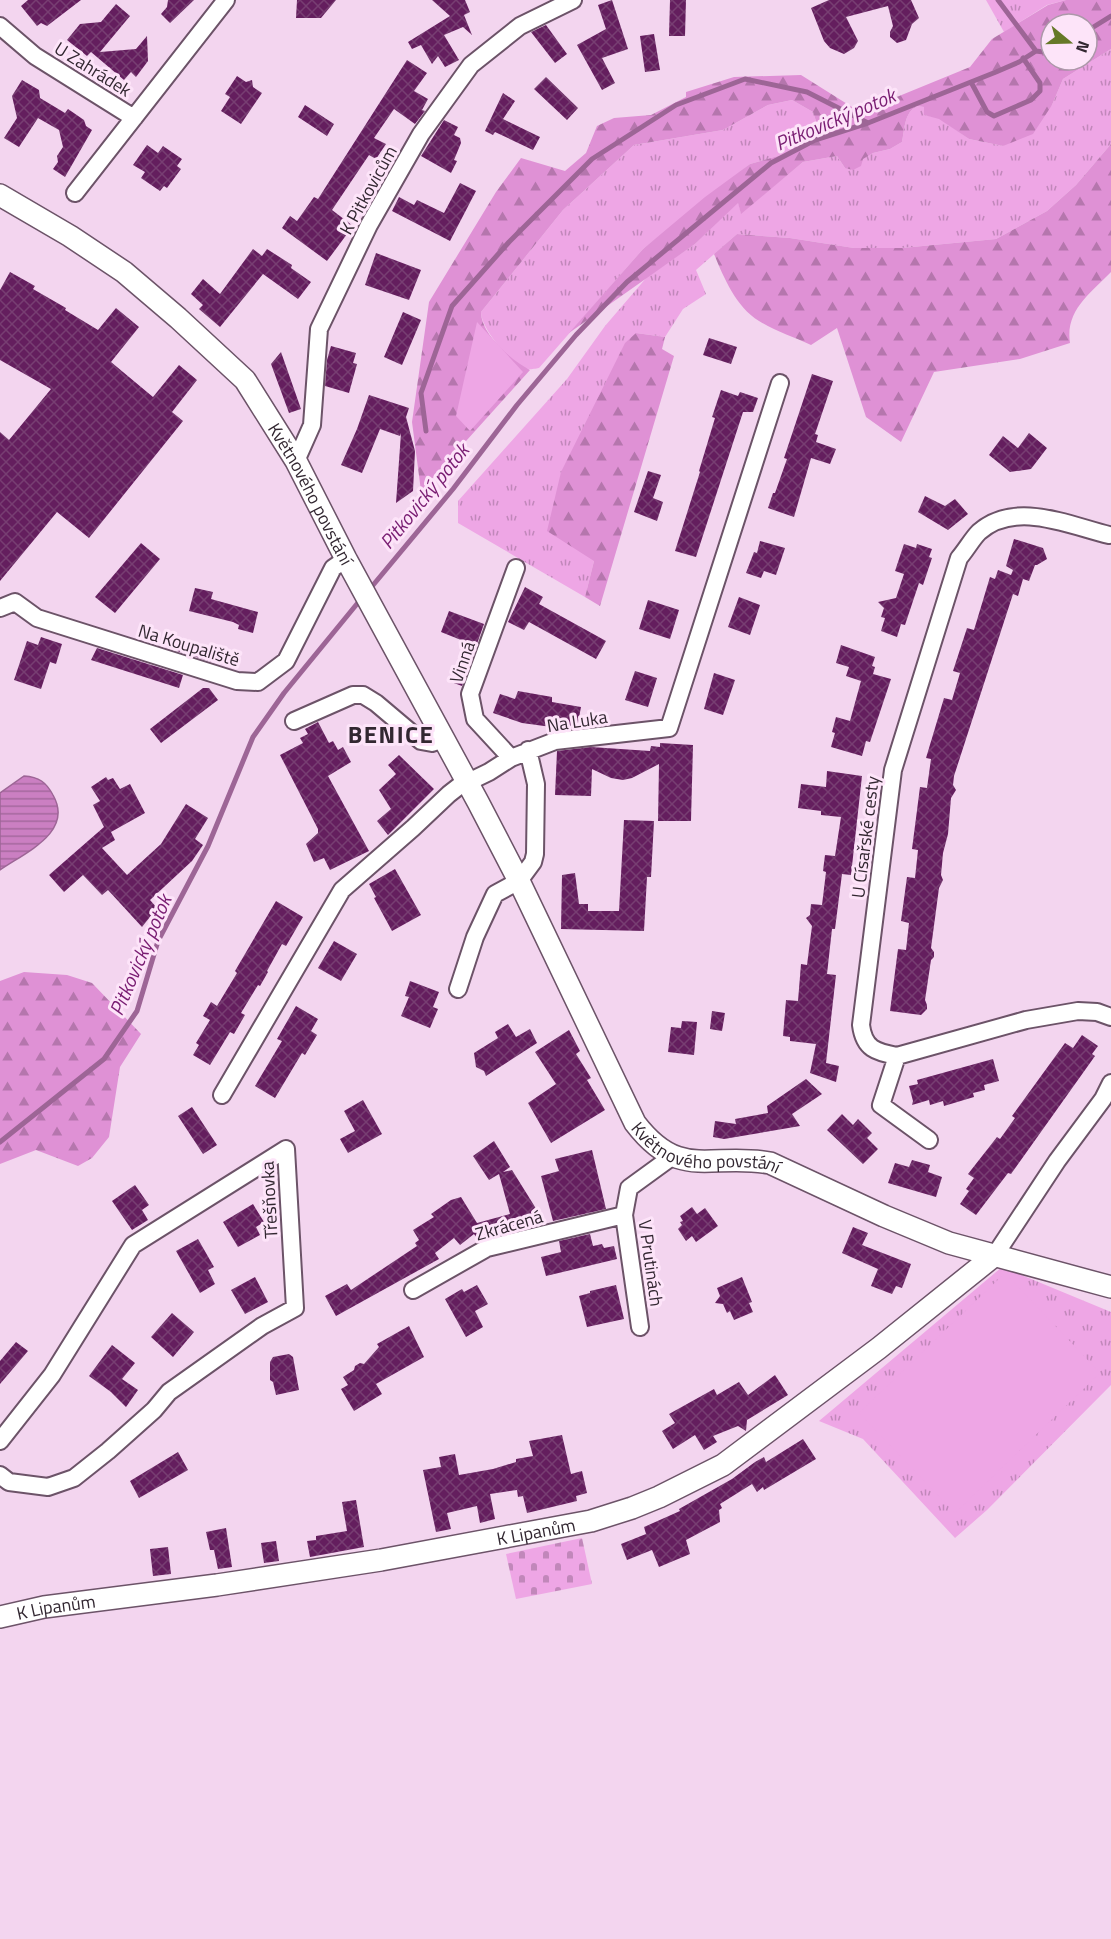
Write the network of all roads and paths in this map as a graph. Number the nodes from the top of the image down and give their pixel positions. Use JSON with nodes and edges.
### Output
{"nodes":[{"id":1,"x":226,"y":0,"type":"edge"},
{"id":2,"x":573,"y":0,"type":"edge"},
{"id":3,"x":0,"y":26,"type":"edge"},
{"id":4,"x":134,"y":117,"type":"junction"},
{"id":5,"x":75,"y":193,"type":"dead end"},
{"id":6,"x":0,"y":195,"type":"edge"},
{"id":7,"x":780,"y":383,"type":"dead end"},
{"id":8,"x":296,"y":461,"type":"junction"},
{"id":9,"x":1108,"y":535,"type":"dead end"},
{"id":10,"x":349,"y":565,"type":"junction"},
{"id":11,"x":516,"y":568,"type":"dead end"},
{"id":12,"x":0,"y":608,"type":"edge"},
{"id":13,"x":294,"y":721,"type":"dead end"},
{"id":14,"x":444,"y":739,"type":"junction"},
{"id":15,"x":528,"y":750,"type":"junction"},
{"id":16,"x":511,"y":758,"type":"junction"},
{"id":17,"x":468,"y":782,"type":"junction"},
{"id":18,"x":519,"y":881,"type":"junction"},
{"id":19,"x":458,"y":989,"type":"dead end"},
{"id":20,"x":1111,"y":1017,"type":"edge"},
{"id":21,"x":897,"y":1056,"type":"junction"},
{"id":22,"x":1111,"y":1083,"type":"edge"},
{"id":23,"x":222,"y":1095,"type":"dead end"},
{"id":24,"x":929,"y":1140,"type":"dead end"},
{"id":25,"x":673,"y":1156,"type":"junction"},
{"id":26,"x":624,"y":1215,"type":"junction"},
{"id":27,"x":995,"y":1255,"type":"junction"},
{"id":28,"x":1111,"y":1287,"type":"edge"},
{"id":29,"x":413,"y":1290,"type":"dead end"},
{"id":30,"x":640,"y":1327,"type":"dead end"},
{"id":31,"x":0,"y":1441,"type":"edge"},
{"id":32,"x":0,"y":1475,"type":"edge"},
{"id":33,"x":0,"y":1617,"type":"edge"}],
"edges":[{"from":1,"to":4,"type":"street","name":"U Zahrádek"},
{"from":2,"to":8,"type":"street","name":"K Pitkovicům"},
{"from":3,"to":4,"type":"street","name":"U Zahrádek"},
{"from":4,"to":5,"type":"street"},
{"from":6,"to":8,"type":"street","name":"Květnového povstání"},
{"from":7,"to":15,"type":"street","name":"Na Luka"},
{"from":8,"to":10,"type":"street","name":"Květnového povstání"},
{"from":9,"to":21,"type":"street","name":"U Císařské cesty"},
{"from":10,"to":12,"type":"street","name":"Na Koupaliště"},
{"from":10,"to":14,"type":"street","name":"Květnového povstání"},
{"from":11,"to":16,"type":"street","name":"Vinná"},
{"from":13,"to":14,"type":"street"},
{"from":14,"to":17,"type":"street","name":"Květnového povstání"},
{"from":15,"to":16,"type":"street","name":"Na Luka"},
{"from":15,"to":18,"type":"street"},
{"from":16,"to":17,"type":"street","name":"Na Luka"},
{"from":17,"to":18,"type":"street","name":"Květnového povstání"},
{"from":17,"to":23,"type":"street","name":"Na Luka"},
{"from":18,"to":19,"type":"street"},
{"from":18,"to":25,"type":"street","name":"Květnového povstání"},
{"from":20,"to":21,"type":"street"},
{"from":21,"to":24,"type":"street"},
{"from":22,"to":27,"type":"street"},
{"from":25,"to":26,"type":"street","name":"V Prutinách"},
{"from":25,"to":27,"type":"street","name":"Květnového povstání"},
{"from":26,"to":29,"type":"street","name":"Zkrácená"},
{"from":26,"to":30,"type":"street","name":"V Prutinách"},
{"from":27,"to":28,"type":"street","name":"Květnového povstání"},
{"from":27,"to":33,"type":"street","name":"K Lipanům"},
{"from":31,"to":32,"type":"street","name":"Třešňovka"}]}
